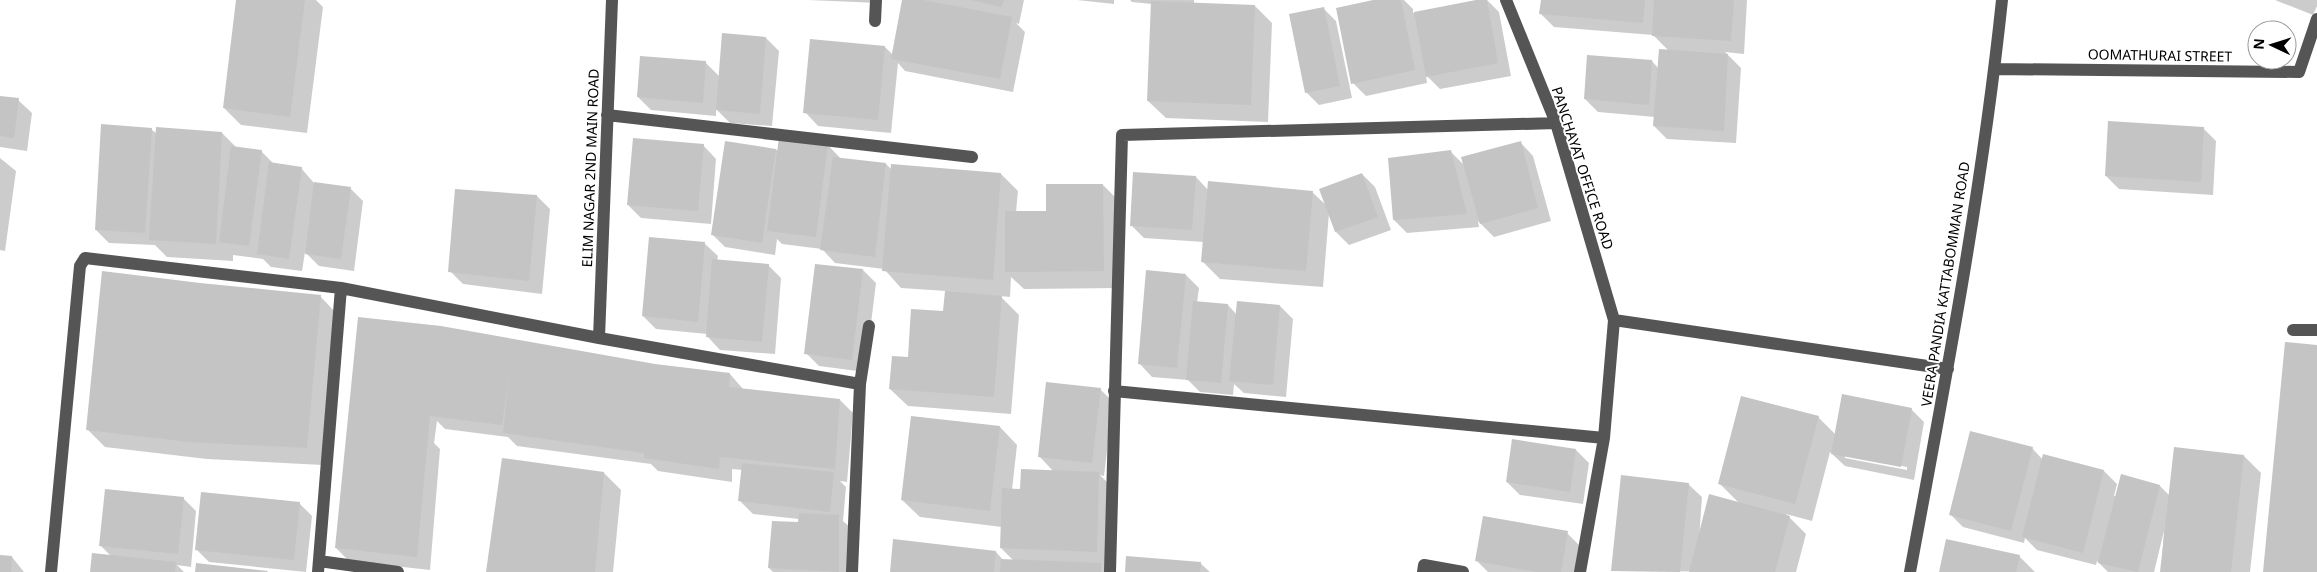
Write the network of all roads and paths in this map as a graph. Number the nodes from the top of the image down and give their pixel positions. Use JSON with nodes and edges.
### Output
{"nodes":[{"id":1,"x":612,"y":0,"type":"edge"},
{"id":2,"x":876,"y":0,"type":"edge"},
{"id":3,"x":1506,"y":0,"type":"edge"},
{"id":4,"x":2002,"y":0,"type":"edge"},
{"id":5,"x":2317,"y":19,"type":"edge"},
{"id":6,"x":874,"y":21,"type":"dead end"},
{"id":7,"x":1995,"y":69,"type":"junction"},
{"id":8,"x":608,"y":116,"type":"junction"},
{"id":9,"x":1556,"y":123,"type":"junction"},
{"id":10,"x":972,"y":157,"type":"dead end"},
{"id":11,"x":341,"y":288,"type":"junction"},
{"id":12,"x":1614,"y":320,"type":"junction"},
{"id":13,"x":869,"y":326,"type":"dead end"},
{"id":14,"x":2293,"y":330,"type":"dead end"},
{"id":15,"x":2317,"y":330,"type":"edge"},
{"id":16,"x":599,"y":338,"type":"junction"},
{"id":17,"x":1948,"y":369,"type":"junction"},
{"id":18,"x":860,"y":384,"type":"junction"},
{"id":19,"x":1114,"y":391,"type":"junction"},
{"id":20,"x":1604,"y":438,"type":"junction"},
{"id":21,"x":318,"y":566,"type":"edge"},
{"id":22,"x":51,"y":572,"type":"edge"},
{"id":23,"x":398,"y":572,"type":"edge"},
{"id":24,"x":852,"y":572,"type":"edge"},
{"id":25,"x":1110,"y":572,"type":"edge"},
{"id":26,"x":1423,"y":572,"type":"edge"},
{"id":27,"x":1463,"y":572,"type":"edge"},
{"id":28,"x":1580,"y":572,"type":"edge"},
{"id":29,"x":1910,"y":572,"type":"edge"}],
"edges":[{"from":1,"to":8,"type":"street","name":"ELIM NAGAR 2ND MAIN ROAD"},
{"from":2,"to":6,"type":"street"},
{"from":3,"to":9,"type":"street","name":"PANCHAYAT OFFICE ROAD"},
{"from":4,"to":7,"type":"street","name":"VEERA PANDIA KATTABOMMAN ROAD"},
{"from":5,"to":7,"type":"street","name":"OOMATHURAI STREET"},
{"from":7,"to":17,"type":"street","name":"VEERA PANDIA KATTABOMMAN ROAD"},
{"from":8,"to":10,"type":"street"},
{"from":8,"to":16,"type":"street","name":"ELIM NAGAR 2ND MAIN ROAD"},
{"from":9,"to":12,"type":"street","name":"PANCHAYAT OFFICE ROAD"},
{"from":9,"to":19,"type":"street"},
{"from":11,"to":16,"type":"street"},
{"from":11,"to":21,"type":"street"},
{"from":11,"to":22,"type":"street"},
{"from":12,"to":17,"type":"street"},
{"from":12,"to":20,"type":"street","name":"PANCHAYAT OFFICE ROAD"},
{"from":13,"to":18,"type":"street"},
{"from":14,"to":15,"type":"street"},
{"from":16,"to":18,"type":"street"},
{"from":17,"to":29,"type":"street","name":"VEERA PANDIA KATTABOMMAN ROAD"},
{"from":18,"to":24,"type":"street"},
{"from":19,"to":20,"type":"street"},
{"from":19,"to":25,"type":"street"},
{"from":20,"to":28,"type":"street","name":"PANCHAYAT OFFICE ROAD"},
{"from":21,"to":23,"type":"street"},
{"from":26,"to":27,"type":"street"}]}
